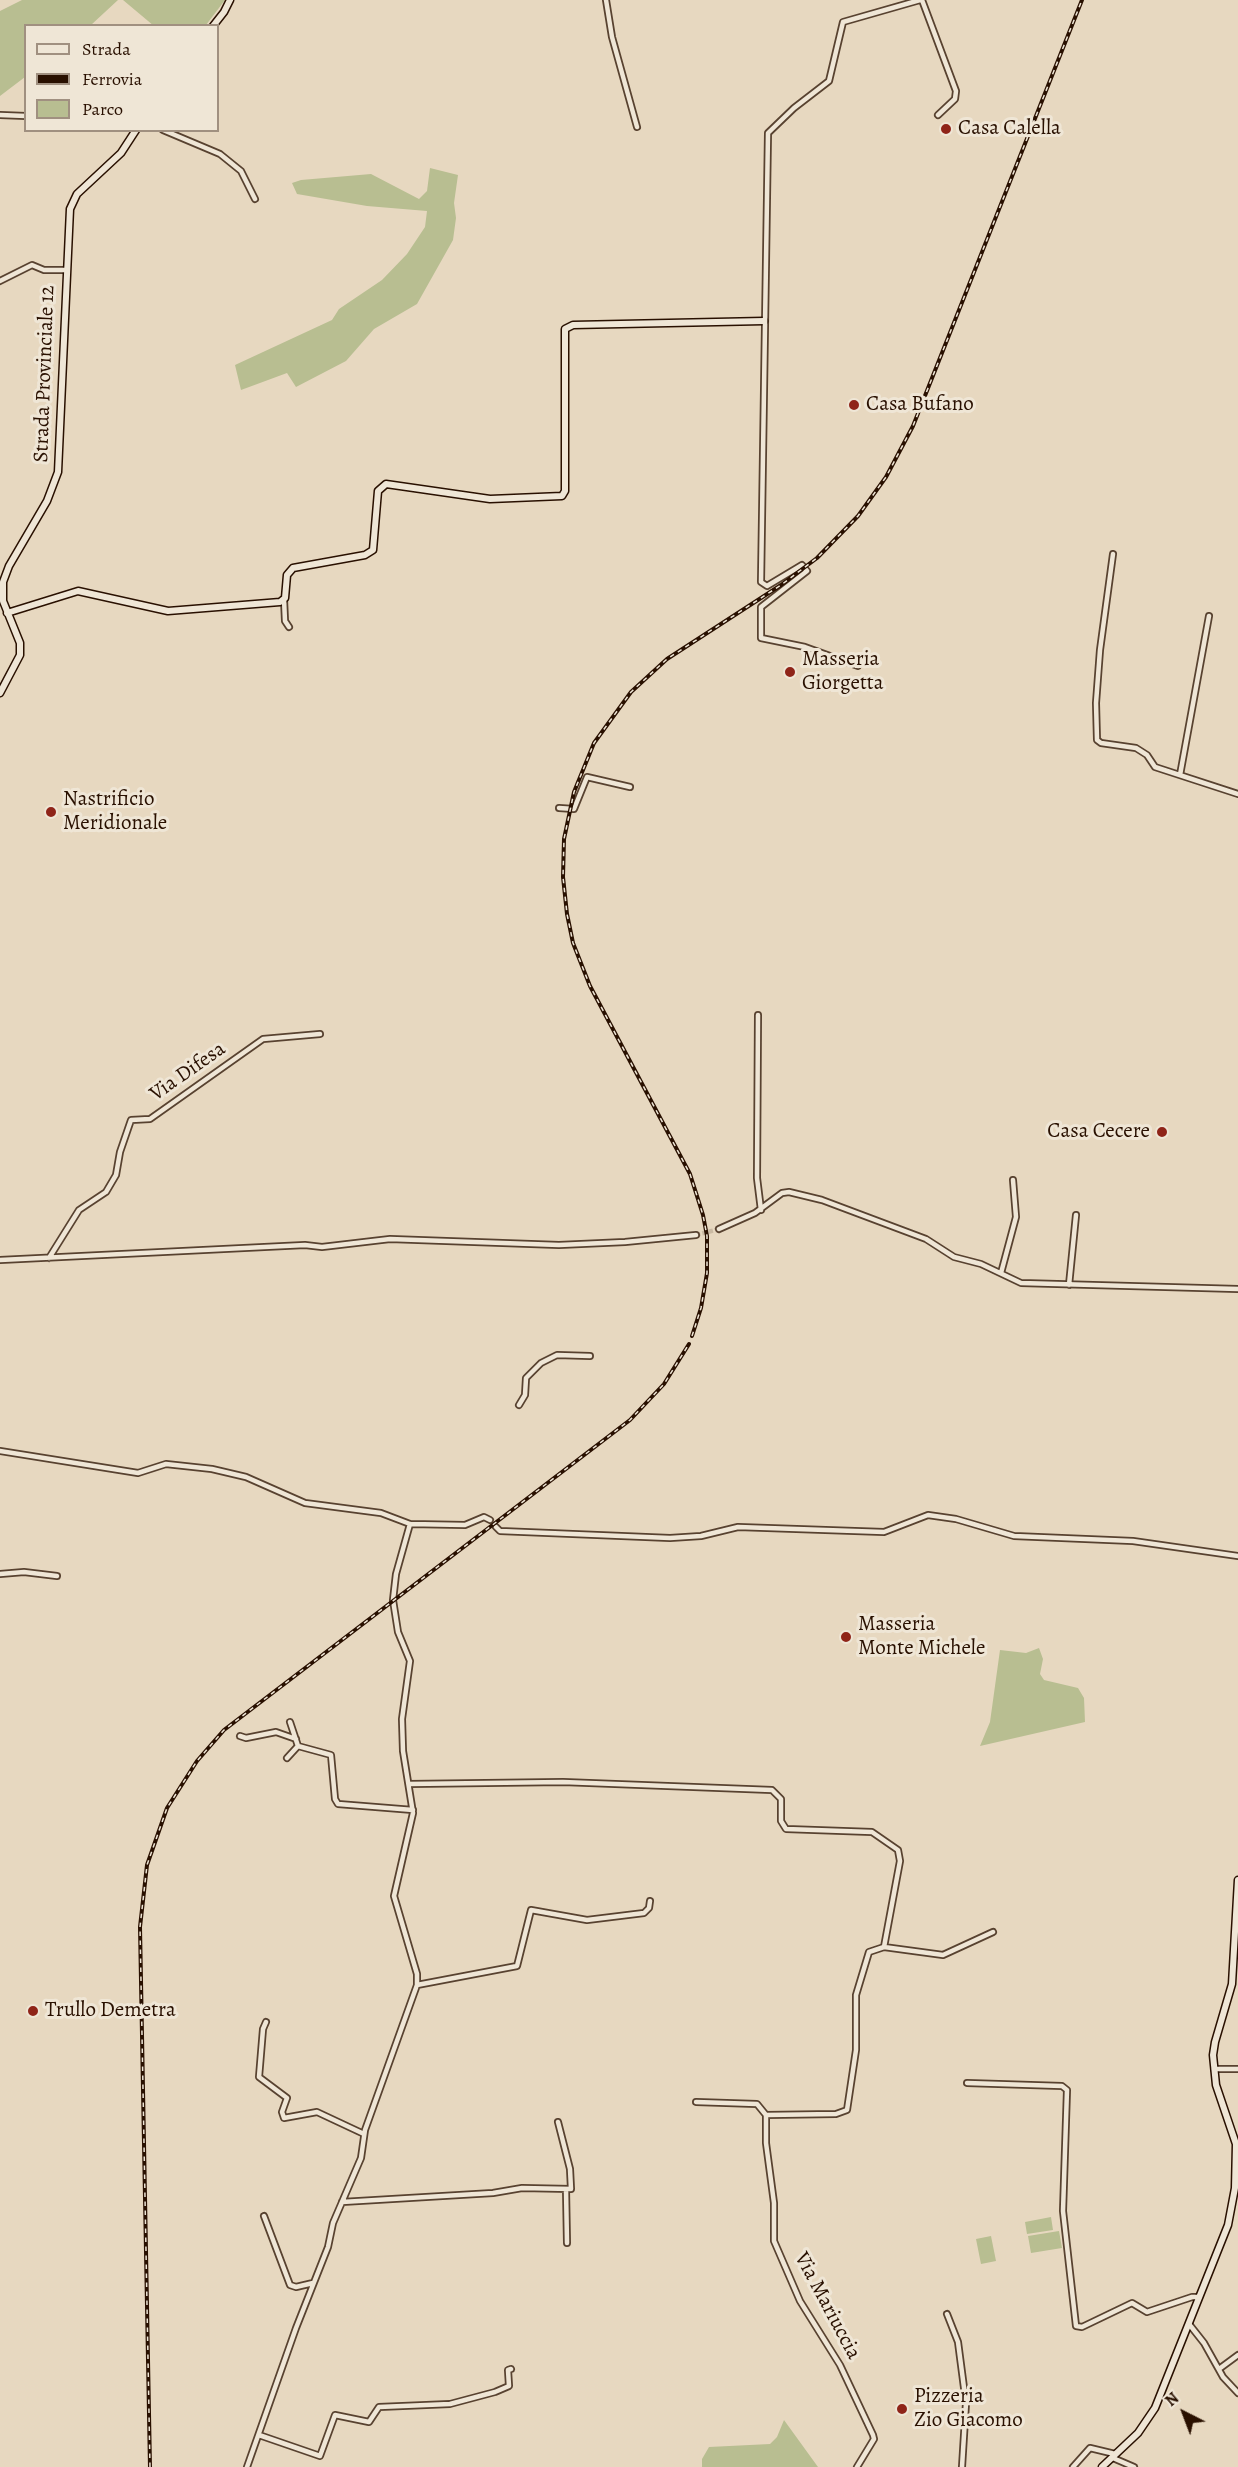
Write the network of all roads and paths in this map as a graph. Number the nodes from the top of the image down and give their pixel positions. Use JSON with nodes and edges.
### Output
{"nodes":[{"id":1,"x":230,"y":0,"type":"edge"},
{"id":2,"x":606,"y":0,"type":"edge"},
{"id":3,"x":921,"y":0,"type":"edge"},
{"id":4,"x":215,"y":24,"type":"edge"},
{"id":5,"x":0,"y":115,"type":"edge"},
{"id":6,"x":938,"y":115,"type":"dead end"},
{"id":7,"x":24,"y":116,"type":"edge"},
{"id":8,"x":637,"y":127,"type":"dead end"},
{"id":9,"x":135,"y":132,"type":"edge"},
{"id":10,"x":168,"y":132,"type":"edge"},
{"id":11,"x":255,"y":199,"type":"dead end"},
{"id":12,"x":66,"y":270,"type":"junction"},
{"id":13,"x":0,"y":281,"type":"edge"},
{"id":14,"x":764,"y":321,"type":"junction"},
{"id":15,"x":1113,"y":554,"type":"dead end"},
{"id":16,"x":284,"y":599,"type":"junction"},
{"id":17,"x":7,"y":613,"type":"junction"},
{"id":18,"x":1209,"y":616,"type":"dead end"},
{"id":19,"x":289,"y":627,"type":"dead end"},
{"id":20,"x":858,"y":666,"type":"dead end"},
{"id":21,"x":0,"y":693,"type":"edge"},
{"id":22,"x":1180,"y":775,"type":"junction"},
{"id":23,"x":630,"y":787,"type":"dead end"},
{"id":24,"x":1238,"y":794,"type":"edge"},
{"id":25,"x":559,"y":808,"type":"dead end"},
{"id":26,"x":758,"y":1015,"type":"dead end"},
{"id":27,"x":320,"y":1034,"type":"dead end"},
{"id":28,"x":1013,"y":1180,"type":"dead end"},
{"id":29,"x":761,"y":1210,"type":"junction"},
{"id":30,"x":1076,"y":1215,"type":"dead end"},
{"id":31,"x":718,"y":1229,"type":"tunnel mouth"},
{"id":32,"x":696,"y":1235,"type":"tunnel mouth"},
{"id":33,"x":49,"y":1258,"type":"junction"},
{"id":34,"x":0,"y":1260,"type":"edge"},
{"id":35,"x":1001,"y":1273,"type":"junction"},
{"id":36,"x":1069,"y":1285,"type":"junction"},
{"id":37,"x":1238,"y":1289,"type":"edge"},
{"id":38,"x":590,"y":1356,"type":"dead end"},
{"id":39,"x":519,"y":1405,"type":"dead end"},
{"id":40,"x":0,"y":1452,"type":"edge"},
{"id":41,"x":490,"y":1520,"type":"dead end"},
{"id":42,"x":410,"y":1524,"type":"junction"},
{"id":43,"x":496,"y":1527,"type":"dead end"},
{"id":44,"x":1238,"y":1556,"type":"edge"},
{"id":45,"x":0,"y":1574,"type":"edge"},
{"id":46,"x":57,"y":1576,"type":"dead end"},
{"id":47,"x":290,"y":1722,"type":"dead end"},
{"id":48,"x":240,"y":1736,"type":"dead end"},
{"id":49,"x":296,"y":1739,"type":"junction"},
{"id":50,"x":298,"y":1746,"type":"junction"},
{"id":51,"x":287,"y":1758,"type":"dead end"},
{"id":52,"x":409,"y":1784,"type":"junction"},
{"id":53,"x":413,"y":1810,"type":"junction"},
{"id":54,"x":1238,"y":1880,"type":"edge"},
{"id":55,"x":650,"y":1901,"type":"dead end"},
{"id":56,"x":993,"y":1932,"type":"dead end"},
{"id":57,"x":884,"y":1947,"type":"junction"},
{"id":58,"x":417,"y":1985,"type":"junction"},
{"id":59,"x":266,"y":2022,"type":"dead end"},
{"id":60,"x":1214,"y":2069,"type":"junction"},
{"id":61,"x":1238,"y":2069,"type":"edge"},
{"id":62,"x":967,"y":2082,"type":"dead end"},
{"id":63,"x":696,"y":2102,"type":"dead end"},
{"id":64,"x":766,"y":2115,"type":"junction"},
{"id":65,"x":558,"y":2122,"type":"dead end"},
{"id":66,"x":364,"y":2134,"type":"junction"},
{"id":67,"x":566,"y":2189,"type":"junction"},
{"id":68,"x":342,"y":2202,"type":"junction"},
{"id":69,"x":264,"y":2216,"type":"dead end"},
{"id":70,"x":567,"y":2243,"type":"dead end"},
{"id":71,"x":313,"y":2283,"type":"junction"},
{"id":72,"x":1199,"y":2297,"type":"junction"},
{"id":73,"x":948,"y":2314,"type":"dead end"},
{"id":74,"x":1189,"y":2324,"type":"junction"},
{"id":75,"x":1238,"y":2355,"type":"edge"},
{"id":76,"x":511,"y":2369,"type":"dead end"},
{"id":77,"x":1219,"y":2369,"type":"junction"},
{"id":78,"x":1238,"y":2393,"type":"edge"},
{"id":79,"x":259,"y":2435,"type":"junction"},
{"id":80,"x":1115,"y":2456,"type":"junction"},
{"id":81,"x":247,"y":2467,"type":"edge"},
{"id":82,"x":857,"y":2467,"type":"edge"},
{"id":83,"x":962,"y":2467,"type":"edge"},
{"id":84,"x":1073,"y":2467,"type":"edge"},
{"id":85,"x":1102,"y":2467,"type":"edge"},
{"id":86,"x":1134,"y":2467,"type":"edge"}],
"edges":[{"from":1,"to":4,"type":"street"},
{"from":2,"to":8,"type":"street"},
{"from":3,"to":6,"type":"street"},
{"from":3,"to":14,"type":"street"},
{"from":5,"to":7,"type":"street"},
{"from":9,"to":12,"type":"street","name":"Strada Provinciale 12"},
{"from":10,"to":11,"type":"street"},
{"from":12,"to":13,"type":"street"},
{"from":12,"to":17,"type":"street","name":"Strada Provinciale 12"},
{"from":14,"to":16,"type":"street"},
{"from":14,"to":20,"type":"street"},
{"from":15,"to":22,"type":"street"},
{"from":16,"to":17,"type":"street"},
{"from":16,"to":19,"type":"street"},
{"from":17,"to":21,"type":"street","name":"Strada Provinciale 12"},
{"from":18,"to":22,"type":"street"},
{"from":22,"to":24,"type":"street"},
{"from":23,"to":25,"type":"street"},
{"from":26,"to":29,"type":"street"},
{"from":27,"to":33,"type":"street","name":"Via Difesa"},
{"from":28,"to":35,"type":"street"},
{"from":29,"to":31,"type":"street"},
{"from":29,"to":35,"type":"street"},
{"from":30,"to":36,"type":"street"},
{"from":32,"to":33,"type":"street"},
{"from":33,"to":34,"type":"street"},
{"from":35,"to":36,"type":"street"},
{"from":36,"to":37,"type":"street"},
{"from":38,"to":39,"type":"street"},
{"from":40,"to":42,"type":"street"},
{"from":41,"to":42,"type":"street"},
{"from":42,"to":52,"type":"street"},
{"from":43,"to":44,"type":"street"},
{"from":45,"to":46,"type":"street"},
{"from":47,"to":49,"type":"street"},
{"from":48,"to":49,"type":"street"},
{"from":49,"to":50,"type":"street"},
{"from":50,"to":51,"type":"street"},
{"from":50,"to":53,"type":"street"},
{"from":52,"to":53,"type":"street"},
{"from":52,"to":57,"type":"street"},
{"from":53,"to":58,"type":"street"},
{"from":54,"to":60,"type":"street"},
{"from":55,"to":58,"type":"street"},
{"from":56,"to":57,"type":"street"},
{"from":57,"to":64,"type":"street"},
{"from":58,"to":66,"type":"street"},
{"from":59,"to":66,"type":"street"},
{"from":60,"to":61,"type":"street"},
{"from":60,"to":72,"type":"street"},
{"from":62,"to":72,"type":"street"},
{"from":63,"to":64,"type":"street"},
{"from":64,"to":82,"type":"street","name":"Via Mariuccia"},
{"from":65,"to":67,"type":"street"},
{"from":66,"to":68,"type":"street"},
{"from":67,"to":68,"type":"street"},
{"from":67,"to":70,"type":"street"},
{"from":68,"to":71,"type":"street"},
{"from":69,"to":71,"type":"street"},
{"from":71,"to":79,"type":"street"},
{"from":72,"to":74,"type":"street"},
{"from":73,"to":83,"type":"street"},
{"from":74,"to":77,"type":"street"},
{"from":74,"to":80,"type":"street"},
{"from":75,"to":77,"type":"street"},
{"from":76,"to":79,"type":"street"},
{"from":77,"to":78,"type":"street"},
{"from":79,"to":81,"type":"street"},
{"from":80,"to":84,"type":"street"},
{"from":80,"to":85,"type":"street"},
{"from":80,"to":86,"type":"street"}]}
